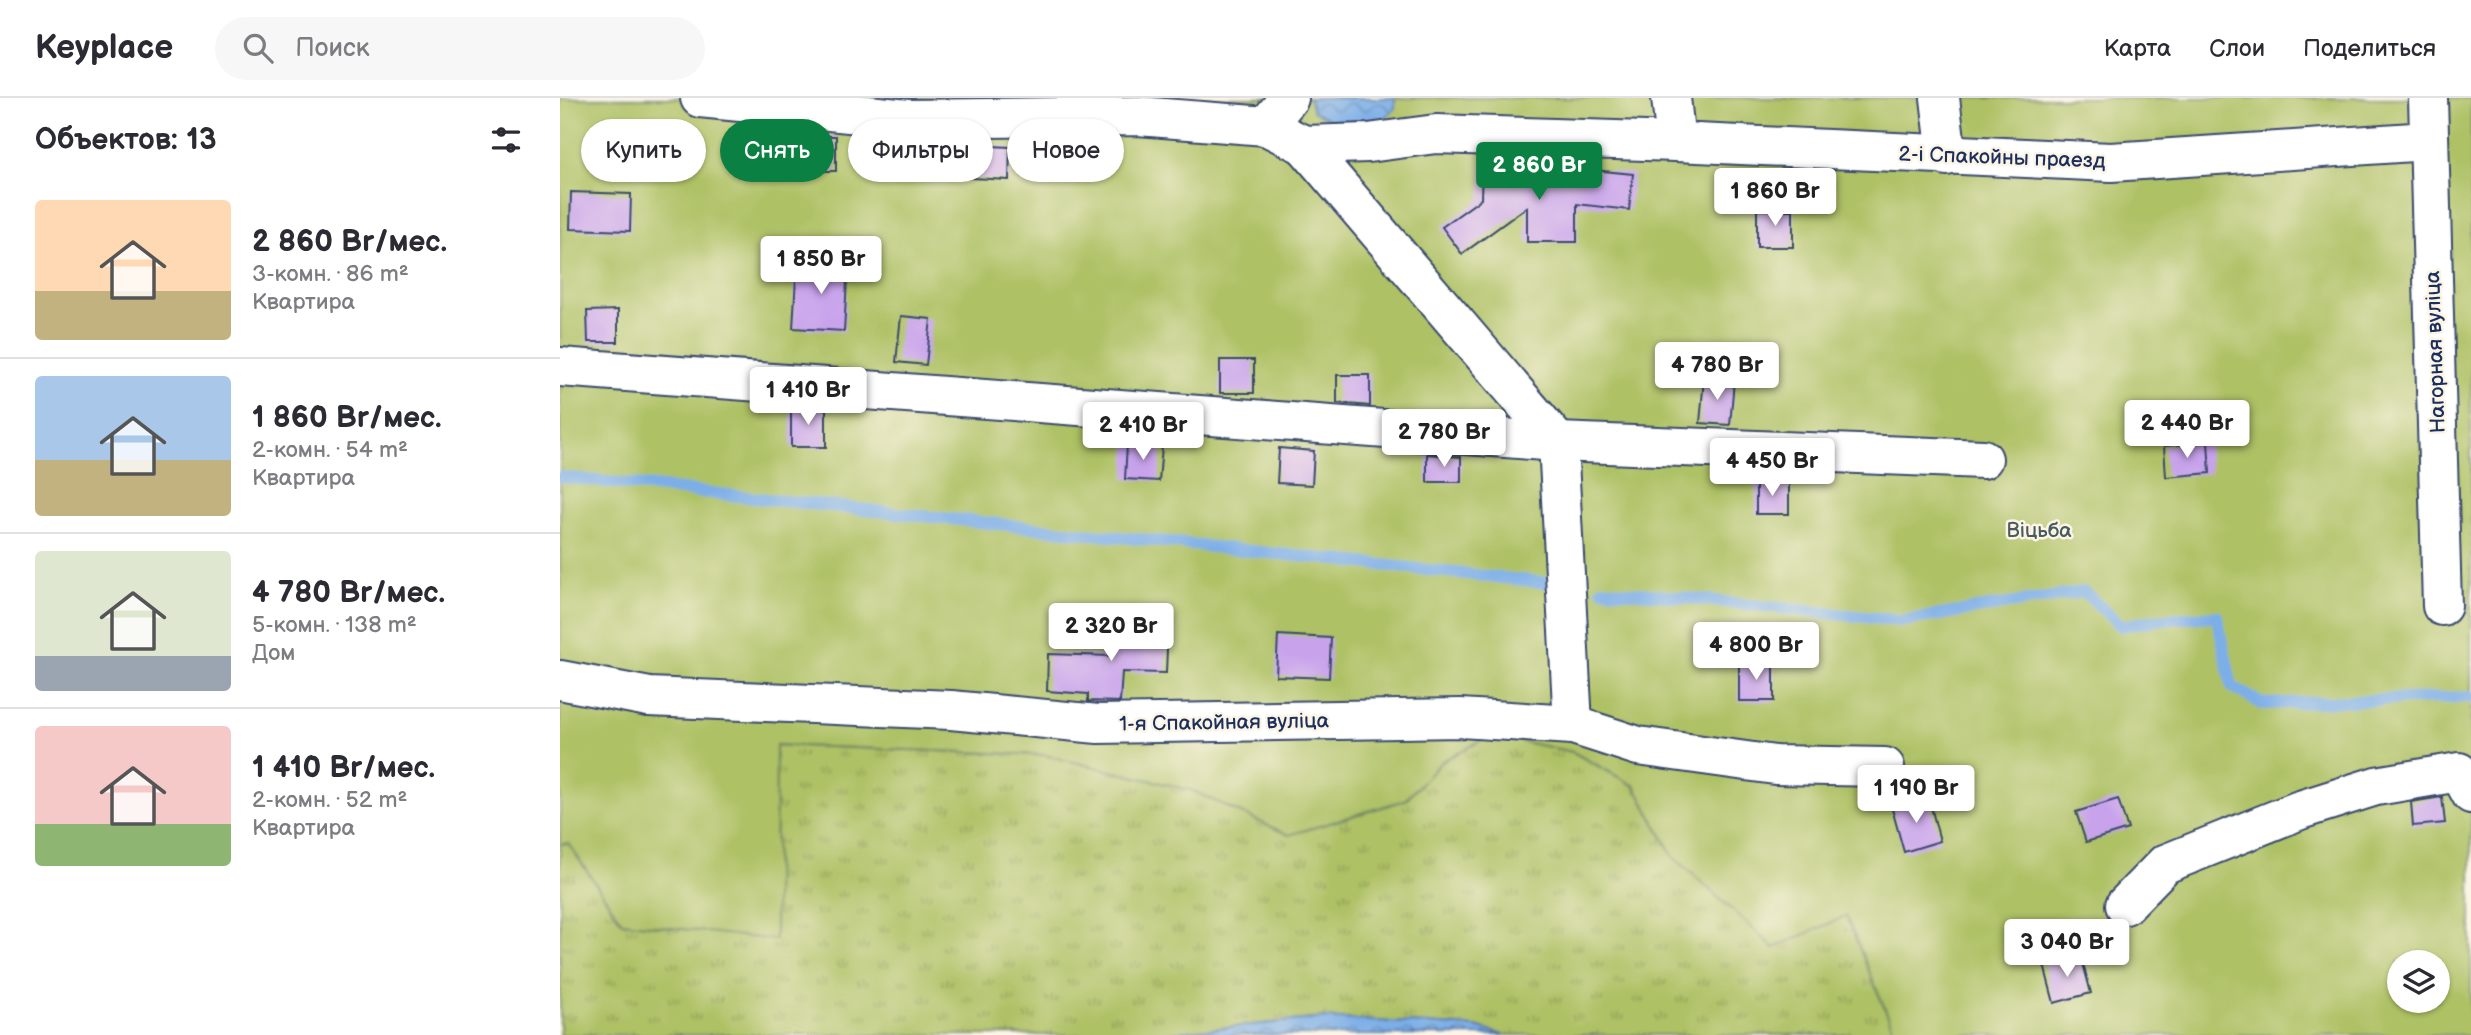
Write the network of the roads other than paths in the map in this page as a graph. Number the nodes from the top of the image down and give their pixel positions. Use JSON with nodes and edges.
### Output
{"nodes":[{"id":1,"x":700,"y":98,"type":"edge"},
{"id":2,"x":1671,"y":98,"type":"edge"},
{"id":3,"x":1940,"y":98,"type":"edge"},
{"id":4,"x":2428,"y":98,"type":"edge"},
{"id":5,"x":1135,"y":107,"type":"edge"},
{"id":6,"x":1278,"y":112,"type":"edge"},
{"id":7,"x":2428,"y":141,"type":"junction"},
{"id":8,"x":1676,"y":142,"type":"junction"},
{"id":9,"x":1304,"y":145,"type":"junction"},
{"id":10,"x":1947,"y":156,"type":"junction"},
{"id":11,"x":560,"y":367,"type":"edge"},
{"id":12,"x":1558,"y":442,"type":"junction"},
{"id":13,"x":1983,"y":459,"type":"dead end"},
{"id":14,"x":2442,"y":606,"type":"dead end"},
{"id":15,"x":560,"y":680,"type":"edge"},
{"id":16,"x":1573,"y":725,"type":"junction"},
{"id":17,"x":1885,"y":767,"type":"dead end"},
{"id":18,"x":2465,"y":783,"type":"edge"},
{"id":19,"x":2125,"y":905,"type":"dead end"}],
"edges":[{"from":1,"to":5,"type":"lane","name":"2-і Спакойны праезд"},
{"from":2,"to":8,"type":"lane"},
{"from":3,"to":10,"type":"lane"},
{"from":4,"to":7,"type":"lane","name":"Нагорная вуліца"},
{"from":5,"to":6,"type":"lane","name":"2-і Спакойны праезд"},
{"from":6,"to":9,"type":"lane","name":"2-і Спакойны праезд"},
{"from":7,"to":10,"type":"lane","name":"2-і Спакойны праезд"},
{"from":7,"to":14,"type":"lane","name":"Нагорная вуліца"},
{"from":8,"to":9,"type":"lane","name":"2-і Спакойны праезд"},
{"from":8,"to":10,"type":"lane","name":"2-і Спакойны праезд"},
{"from":9,"to":12,"type":"lane"},
{"from":11,"to":12,"type":"lane"},
{"from":12,"to":13,"type":"lane"},
{"from":12,"to":16,"type":"lane"},
{"from":15,"to":16,"type":"lane","name":"1-я Спакойная вуліца"},
{"from":16,"to":17,"type":"lane","name":"1-я Спакойная вуліца"},
{"from":18,"to":19,"type":"lane"}]}
